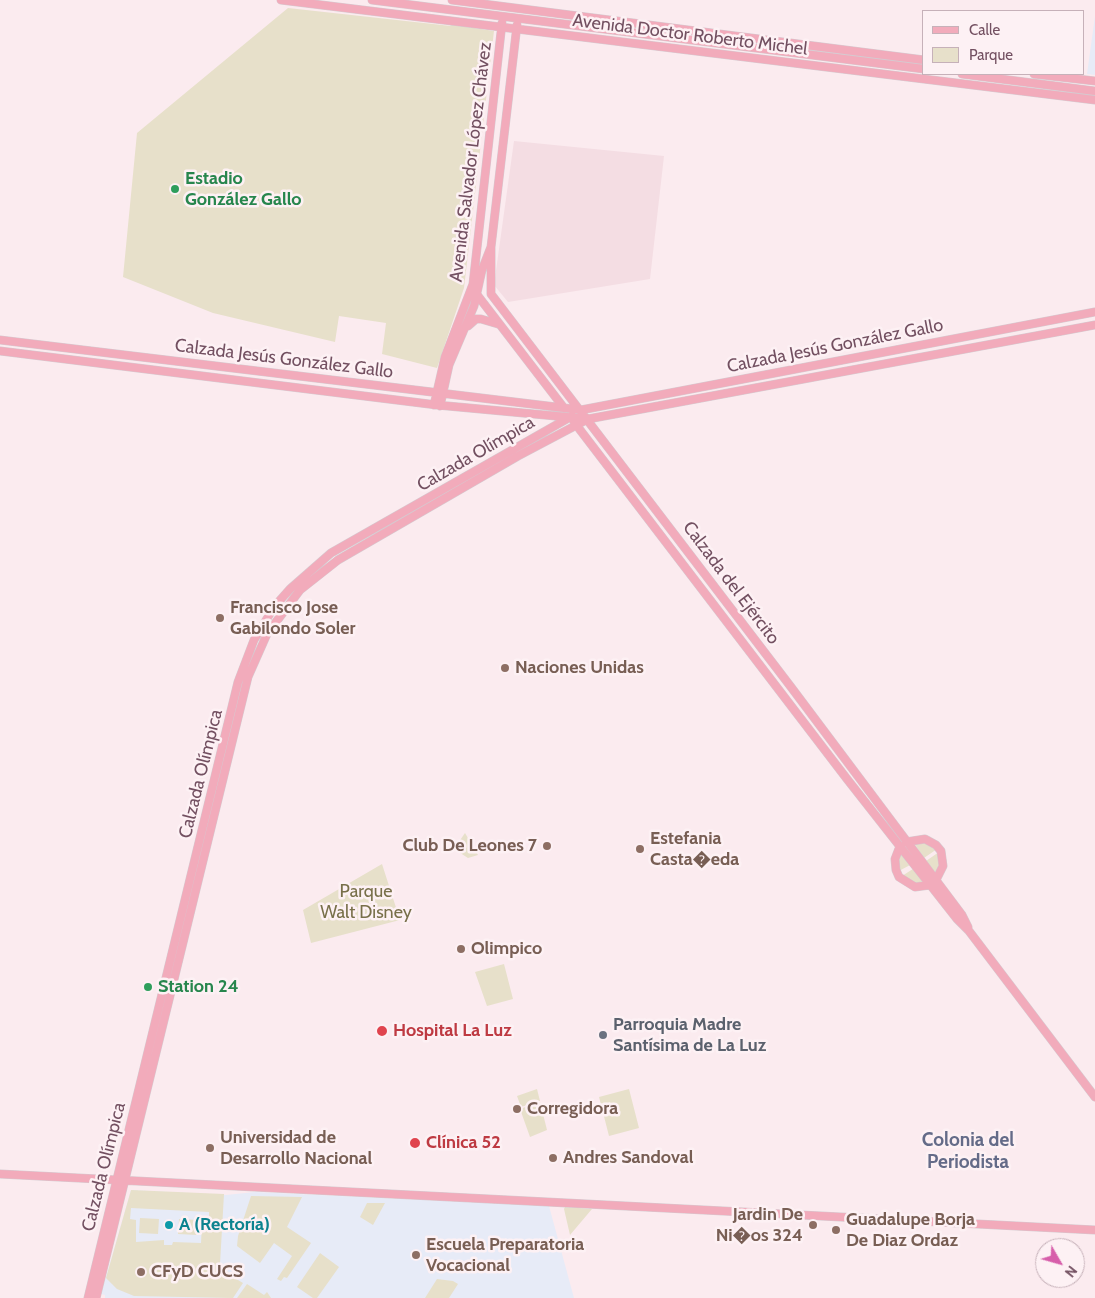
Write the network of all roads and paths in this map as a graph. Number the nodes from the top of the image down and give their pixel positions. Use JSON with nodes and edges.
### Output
{"nodes":[{"id":1,"x":281,"y":0,"type":"edge"},
{"id":2,"x":372,"y":0,"type":"edge"},
{"id":3,"x":452,"y":0,"type":"edge"},
{"id":4,"x":504,"y":6,"type":"junction"},
{"id":5,"x":520,"y":8,"type":"junction"},
{"id":6,"x":503,"y":17,"type":"junction"},
{"id":7,"x":518,"y":19,"type":"junction"},
{"id":8,"x":502,"y":27,"type":"junction"},
{"id":9,"x":517,"y":29,"type":"junction"},
{"id":10,"x":922,"y":60,"type":"edge"},
{"id":11,"x":922,"y":69,"type":"edge"},
{"id":12,"x":970,"y":75,"type":"edge"},
{"id":13,"x":1043,"y":75,"type":"edge"},
{"id":14,"x":1095,"y":81,"type":"edge"},
{"id":15,"x":1042,"y":84,"type":"junction"},
{"id":16,"x":1095,"y":91,"type":"edge"},
{"id":17,"x":1041,"y":94,"type":"junction"},
{"id":18,"x":1095,"y":100,"type":"edge"},
{"id":19,"x":491,"y":247,"type":"junction"},
{"id":20,"x":473,"y":284,"type":"junction"},
{"id":21,"x":478,"y":296,"type":"junction"},
{"id":22,"x":1095,"y":312,"type":"edge"},
{"id":23,"x":1095,"y":325,"type":"edge"},
{"id":24,"x":461,"y":336,"type":"junction"},
{"id":25,"x":509,"y":336,"type":"junction"},
{"id":26,"x":0,"y":340,"type":"edge"},
{"id":27,"x":72,"y":349,"type":"junction"},
{"id":28,"x":0,"y":352,"type":"edge"},
{"id":29,"x":99,"y":364,"type":"junction"},
{"id":30,"x":439,"y":393,"type":"junction"},
{"id":31,"x":437,"y":405,"type":"junction"},
{"id":32,"x":610,"y":405,"type":"junction"},
{"id":33,"x":564,"y":408,"type":"junction"},
{"id":34,"x":581,"y":410,"type":"junction"},
{"id":35,"x":570,"y":417,"type":"junction"},
{"id":36,"x":599,"y":418,"type":"junction"},
{"id":37,"x":588,"y":419,"type":"junction"},
{"id":38,"x":577,"y":425,"type":"junction"},
{"id":39,"x":596,"y":429,"type":"junction"},
{"id":40,"x":904,"y":844,"type":"junction"},
{"id":41,"x":933,"y":882,"type":"junction"},
{"id":42,"x":1095,"y":1097,"type":"edge"},
{"id":43,"x":0,"y":1174,"type":"edge"},
{"id":44,"x":121,"y":1180,"type":"junction"},
{"id":45,"x":1095,"y":1230,"type":"edge"},
{"id":46,"x":88,"y":1298,"type":"edge"},
{"id":47,"x":96,"y":1298,"type":"edge"}],
"edges":[{"from":1,"to":8,"type":"main road","name":"Avenida Doctor Roberto Michel"},
{"from":2,"to":6,"type":"main road","name":"Avenida Doctor Roberto Michel"},
{"from":3,"to":4,"type":"main road","name":"Avenida Doctor Roberto Michel"},
{"from":4,"to":5,"type":"main road","name":"Avenida Doctor Roberto Michel"},
{"from":4,"to":6,"type":"main road","name":"Avenida Salvador López Chávez"},
{"from":5,"to":7,"type":"main road","name":"Avenida Salvador López Chávez"},
{"from":5,"to":10,"type":"main road","name":"Avenida Doctor Roberto Michel"},
{"from":6,"to":7,"type":"main road","name":"Avenida Doctor Roberto Michel"},
{"from":6,"to":8,"type":"main road","name":"Avenida Salvador López Chávez"},
{"from":7,"to":9,"type":"main road","name":"Avenida Salvador López Chávez"},
{"from":7,"to":11,"type":"main road","name":"Avenida Doctor Roberto Michel"},
{"from":8,"to":9,"type":"main road","name":"Avenida Doctor Roberto Michel"},
{"from":8,"to":20,"type":"main road","name":"Avenida Salvador López Chávez"},
{"from":9,"to":17,"type":"main road","name":"Avenida Doctor Roberto Michel"},
{"from":9,"to":19,"type":"main road","name":"Avenida Salvador López Chávez"},
{"from":12,"to":15,"type":"main road"},
{"from":13,"to":14,"type":"main road"},
{"from":15,"to":16,"type":"main road"},
{"from":15,"to":17,"type":"main road"},
{"from":17,"to":18,"type":"main road","name":"Avenida Doctor Roberto Michel"},
{"from":19,"to":21,"type":"main road","name":"Avenida Salvador López Chávez"},
{"from":19,"to":34,"type":"main road","name":"Calzada del Ejército"},
{"from":20,"to":21,"type":"main road","name":"Calzada del Ejército"},
{"from":20,"to":30,"type":"main road","name":"Avenida Salvador López Chávez"},
{"from":21,"to":24,"type":"main road","name":"Avenida Salvador López Chávez"},
{"from":21,"to":25,"type":"main road","name":"Calzada del Ejército"},
{"from":22,"to":32,"type":"main road","name":"Calzada Jesús González Gallo"},
{"from":23,"to":36,"type":"main road","name":"Calzada Jesús González Gallo"},
{"from":24,"to":25,"type":"main road"},
{"from":24,"to":30,"type":"main road","name":"Avenida Salvador López Chávez"},
{"from":25,"to":33,"type":"main road","name":"Calzada del Ejército"},
{"from":26,"to":27,"type":"main road","name":"Calzada Jesús González Gallo"},
{"from":27,"to":29,"type":"main road"},
{"from":27,"to":30,"type":"main road","name":"Calzada Jesús González Gallo"},
{"from":28,"to":29,"type":"main road","name":"Calzada Jesús González Gallo"},
{"from":29,"to":31,"type":"main road","name":"Calzada Jesús González Gallo"},
{"from":30,"to":31,"type":"main road","name":"Avenida Salvador López Chávez"},
{"from":30,"to":33,"type":"main road","name":"Calzada Jesús González Gallo"},
{"from":31,"to":35,"type":"main road","name":"Calzada Jesús González Gallo"},
{"from":32,"to":34,"type":"main road","name":"Calzada Jesús González Gallo"},
{"from":32,"to":36,"type":"main road"},
{"from":33,"to":34,"type":"main road","name":"Calzada Jesús González Gallo"},
{"from":33,"to":35,"type":"main road","name":"Calzada del Ejército"},
{"from":34,"to":35,"type":"main road","name":"Calzada Olímpica"},
{"from":34,"to":37,"type":"main road","name":"Calzada del Ejército"},
{"from":35,"to":37,"type":"main road","name":"Calzada Jesús González Gallo"},
{"from":35,"to":38,"type":"main road","name":"Calzada del Ejército"},
{"from":35,"to":44,"type":"main road","name":"Calzada Olímpica"},
{"from":36,"to":37,"type":"main road","name":"Calzada Jesús González Gallo"},
{"from":36,"to":39,"type":"main road"},
{"from":37,"to":38,"type":"main road","name":"Calzada Olímpica"},
{"from":37,"to":39,"type":"main road","name":"Calzada del Ejército"},
{"from":38,"to":40,"type":"main road","name":"Calzada del Ejército"},
{"from":38,"to":44,"type":"main road","name":"Calzada Olímpica"},
{"from":39,"to":40,"type":"main road","name":"Calzada del Ejército"},
{"from":40,"to":41,"type":"main road","name":"Calzada del Ejército"},
{"from":40,"to":41,"type":"main road"},
{"from":40,"to":41,"type":"main road"},
{"from":41,"to":42,"type":"main road","name":"Calzada del Ejército"},
{"from":43,"to":44,"type":"main road"},
{"from":44,"to":45,"type":"main road"},
{"from":44,"to":46,"type":"main road","name":"Calzada Olímpica"},
{"from":44,"to":47,"type":"main road","name":"Calzada Olímpica"}]}
